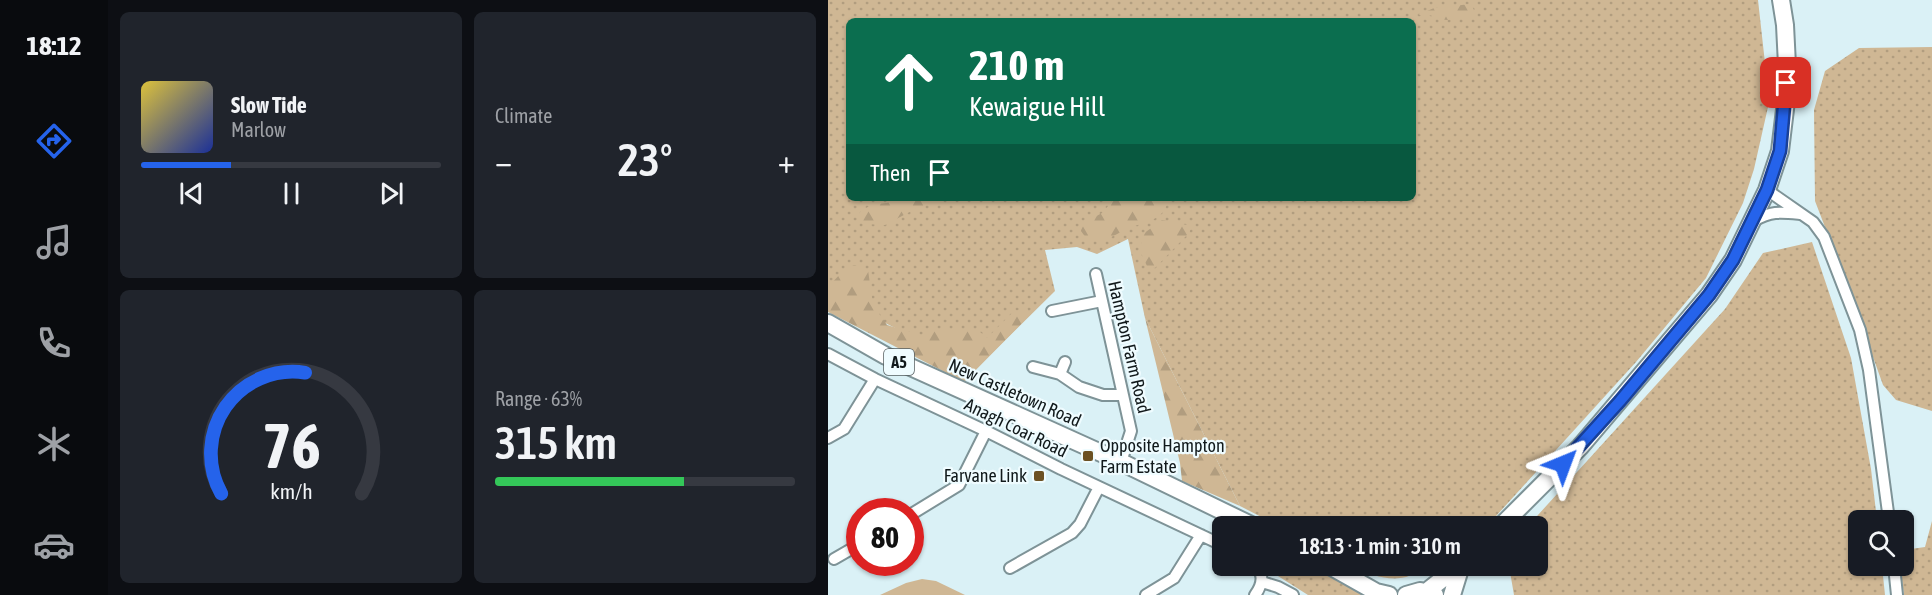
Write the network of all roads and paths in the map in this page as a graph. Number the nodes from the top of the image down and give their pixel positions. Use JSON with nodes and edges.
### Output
{"nodes":[{"id":1,"x":1781,"y":0,"type":"edge"},
{"id":2,"x":1767,"y":190,"type":"junction"},
{"id":3,"x":1804,"y":214,"type":"junction"},
{"id":4,"x":1753,"y":221,"type":"junction"},
{"id":5,"x":1096,"y":274,"type":"dead end"},
{"id":6,"x":1102,"y":301,"type":"junction"},
{"id":7,"x":1052,"y":311,"type":"dead end"},
{"id":8,"x":828,"y":323,"type":"edge"},
{"id":9,"x":828,"y":354,"type":"edge"},
{"id":10,"x":1065,"y":362,"type":"dead end"},
{"id":11,"x":1034,"y":367,"type":"dead end"},
{"id":12,"x":1060,"y":374,"type":"junction"},
{"id":13,"x":875,"y":379,"type":"junction"},
{"id":14,"x":1123,"y":395,"type":"junction"},
{"id":15,"x":986,"y":430,"type":"junction"},
{"id":16,"x":828,"y":438,"type":"edge"},
{"id":17,"x":1121,"y":462,"type":"junction"},
{"id":18,"x":1099,"y":487,"type":"junction"},
{"id":19,"x":924,"y":506,"type":"edge"},
{"id":20,"x":1888,"y":510,"type":"edge"},
{"id":21,"x":1232,"y":516,"type":"edge"},
{"id":22,"x":1512,"y":516,"type":"edge"},
{"id":23,"x":1201,"y":535,"type":"junction"},
{"id":24,"x":1212,"y":540,"type":"edge"},
{"id":25,"x":846,"y":552,"type":"edge"},
{"id":26,"x":834,"y":559,"type":"dead end"},
{"id":27,"x":1010,"y":568,"type":"dead end"},
{"id":28,"x":1261,"y":576,"type":"edge"},
{"id":29,"x":1348,"y":576,"type":"edge"},
{"id":30,"x":1447,"y":576,"type":"edge"},
{"id":31,"x":1459,"y":576,"type":"edge"},
{"id":32,"x":1895,"y":576,"type":"edge"},
{"id":33,"x":1262,"y":582,"type":"junction"},
{"id":34,"x":1430,"y":593,"type":"edge"},
{"id":35,"x":1381,"y":594,"type":"edge"},
{"id":36,"x":1146,"y":595,"type":"edge"},
{"id":37,"x":1255,"y":595,"type":"edge"},
{"id":38,"x":1293,"y":595,"type":"edge"},
{"id":39,"x":1406,"y":595,"type":"edge"},
{"id":40,"x":1452,"y":595,"type":"edge"},
{"id":41,"x":1897,"y":595,"type":"edge"}],
"edges":[{"from":1,"to":2,"type":"highway"},
{"from":2,"to":3,"type":"street"},
{"from":2,"to":4,"type":"highway"},
{"from":3,"to":4,"type":"street"},
{"from":3,"to":20,"type":"street"},
{"from":4,"to":22,"type":"highway"},
{"from":5,"to":6,"type":"street","name":"Hampton Farm Road"},
{"from":6,"to":7,"type":"street"},
{"from":6,"to":14,"type":"street","name":"Hampton Farm Road"},
{"from":8,"to":17,"type":"highway","name":"New Castletown Road","number":"A5"},
{"from":9,"to":13,"type":"street","name":"Anagh Coar Road"},
{"from":10,"to":12,"type":"street"},
{"from":11,"to":12,"type":"street"},
{"from":12,"to":14,"type":"street"},
{"from":13,"to":15,"type":"street","name":"Anagh Coar Road"},
{"from":13,"to":16,"type":"street"},
{"from":14,"to":17,"type":"street","name":"Hampton Farm Road"},
{"from":15,"to":18,"type":"street","name":"Anagh Coar Road"},
{"from":15,"to":19,"type":"street"},
{"from":17,"to":21,"type":"highway","name":"New Castletown Road","number":"A5"},
{"from":18,"to":23,"type":"street","name":"Anagh Coar Road"},
{"from":18,"to":27,"type":"street"},
{"from":23,"to":24,"type":"street","name":"Anagh Coar Road"},
{"from":23,"to":36,"type":"street"},
{"from":25,"to":26,"type":"street"},
{"from":28,"to":33,"type":"street"},
{"from":29,"to":35,"type":"highway"},
{"from":30,"to":34,"type":"highway"},
{"from":31,"to":40,"type":"highway"},
{"from":32,"to":41,"type":"street"},
{"from":33,"to":37,"type":"street"},
{"from":33,"to":38,"type":"street"},
{"from":34,"to":39,"type":"highway"}]}
